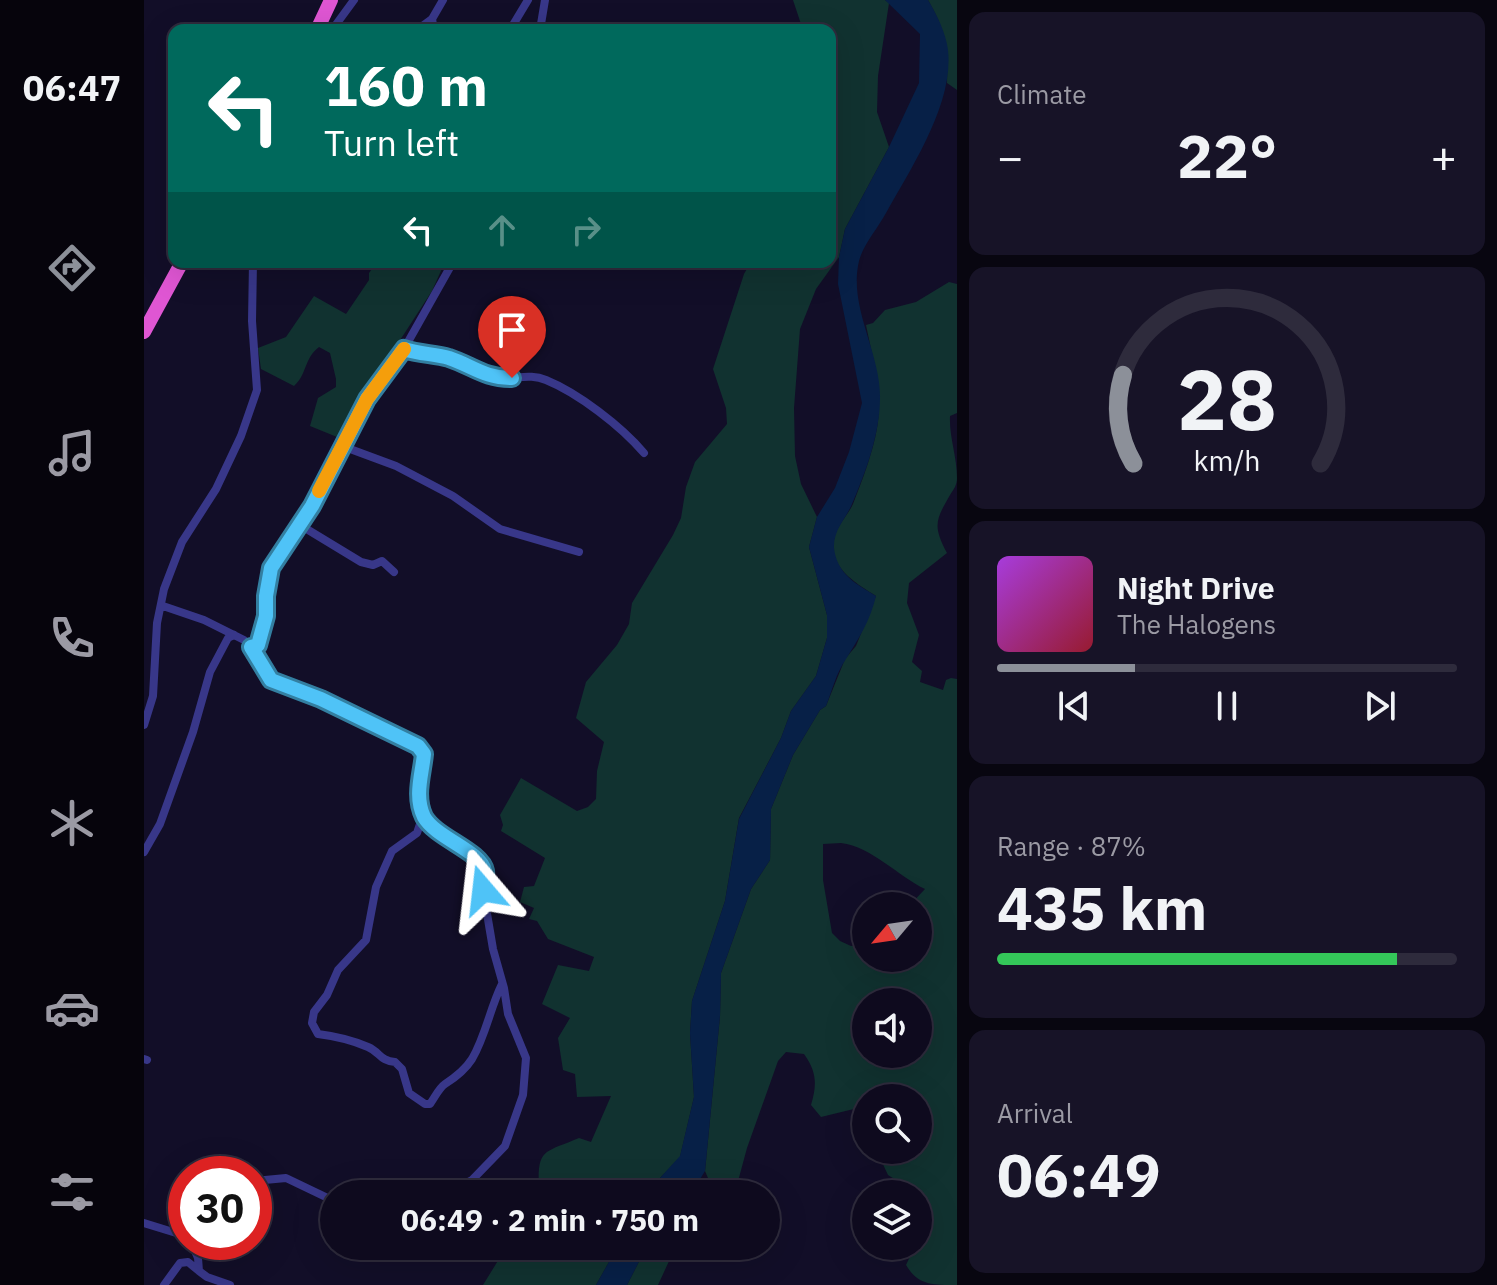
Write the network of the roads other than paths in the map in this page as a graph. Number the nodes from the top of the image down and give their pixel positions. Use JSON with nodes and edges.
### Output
{"nodes":[{"id":1,"x":331,"y":0,"type":"edge"},
{"id":2,"x":354,"y":0,"type":"edge"},
{"id":3,"x":443,"y":0,"type":"edge"},
{"id":4,"x":528,"y":0,"type":"edge"},
{"id":5,"x":545,"y":0,"type":"edge"},
{"id":6,"x":432,"y":19,"type":"junction"},
{"id":7,"x":320,"y":24,"type":"edge"},
{"id":8,"x":336,"y":24,"type":"edge"},
{"id":9,"x":425,"y":24,"type":"edge"},
{"id":10,"x":433,"y":24,"type":"edge"},
{"id":11,"x":514,"y":24,"type":"edge"},
{"id":12,"x":541,"y":24,"type":"edge"},
{"id":13,"x":179,"y":268,"type":"edge"},
{"id":14,"x":253,"y":268,"type":"edge"},
{"id":15,"x":450,"y":268,"type":"edge"},
{"id":16,"x":144,"y":332,"type":"edge"},
{"id":17,"x":404,"y":349,"type":"junction"},
{"id":18,"x":342,"y":446,"type":"junction"},
{"id":19,"x":644,"y":453,"type":"dead end"},
{"id":20,"x":300,"y":525,"type":"junction"},
{"id":21,"x":579,"y":552,"type":"dead end"},
{"id":22,"x":394,"y":572,"type":"dead end"},
{"id":23,"x":163,"y":606,"type":"junction"},
{"id":24,"x":234,"y":635,"type":"junction"},
{"id":25,"x":251,"y":647,"type":"junction"},
{"id":26,"x":144,"y":725,"type":"edge"},
{"id":27,"x":423,"y":815,"type":"junction"},
{"id":28,"x":144,"y":852,"type":"edge"},
{"id":29,"x":502,"y":984,"type":"junction"},
{"id":30,"x":272,"y":1179,"type":"edge"},
{"id":31,"x":472,"y":1180,"type":"edge"},
{"id":32,"x":320,"y":1194,"type":"edge"},
{"id":33,"x":144,"y":1223,"type":"edge"},
{"id":34,"x":168,"y":1230,"type":"edge"},
{"id":35,"x":198,"y":1260,"type":"edge"},
{"id":36,"x":199,"y":1271,"type":"junction"},
{"id":37,"x":164,"y":1285,"type":"edge"},
{"id":38,"x":230,"y":1285,"type":"edge"}],
"edges":[{"from":1,"to":7,"type":"highway"},
{"from":2,"to":8,"type":"street"},
{"from":3,"to":6,"type":"street"},
{"from":4,"to":11,"type":"street"},
{"from":5,"to":12,"type":"street"},
{"from":6,"to":9,"type":"street"},
{"from":6,"to":10,"type":"street"},
{"from":13,"to":16,"type":"highway"},
{"from":14,"to":23,"type":"street"},
{"from":15,"to":17,"type":"street"},
{"from":17,"to":18,"type":"street"},
{"from":17,"to":19,"type":"street"},
{"from":18,"to":20,"type":"street"},
{"from":18,"to":21,"type":"street"},
{"from":20,"to":22,"type":"street"},
{"from":20,"to":25,"type":"street"},
{"from":23,"to":24,"type":"street"},
{"from":23,"to":26,"type":"street"},
{"from":24,"to":25,"type":"street"},
{"from":24,"to":28,"type":"street"},
{"from":25,"to":27,"type":"street"},
{"from":27,"to":29,"type":"street"},
{"from":27,"to":29,"type":"street"},
{"from":29,"to":31,"type":"street"},
{"from":30,"to":32,"type":"street"},
{"from":33,"to":34,"type":"street"},
{"from":35,"to":36,"type":"street"},
{"from":36,"to":37,"type":"street"},
{"from":36,"to":38,"type":"street"}]}
